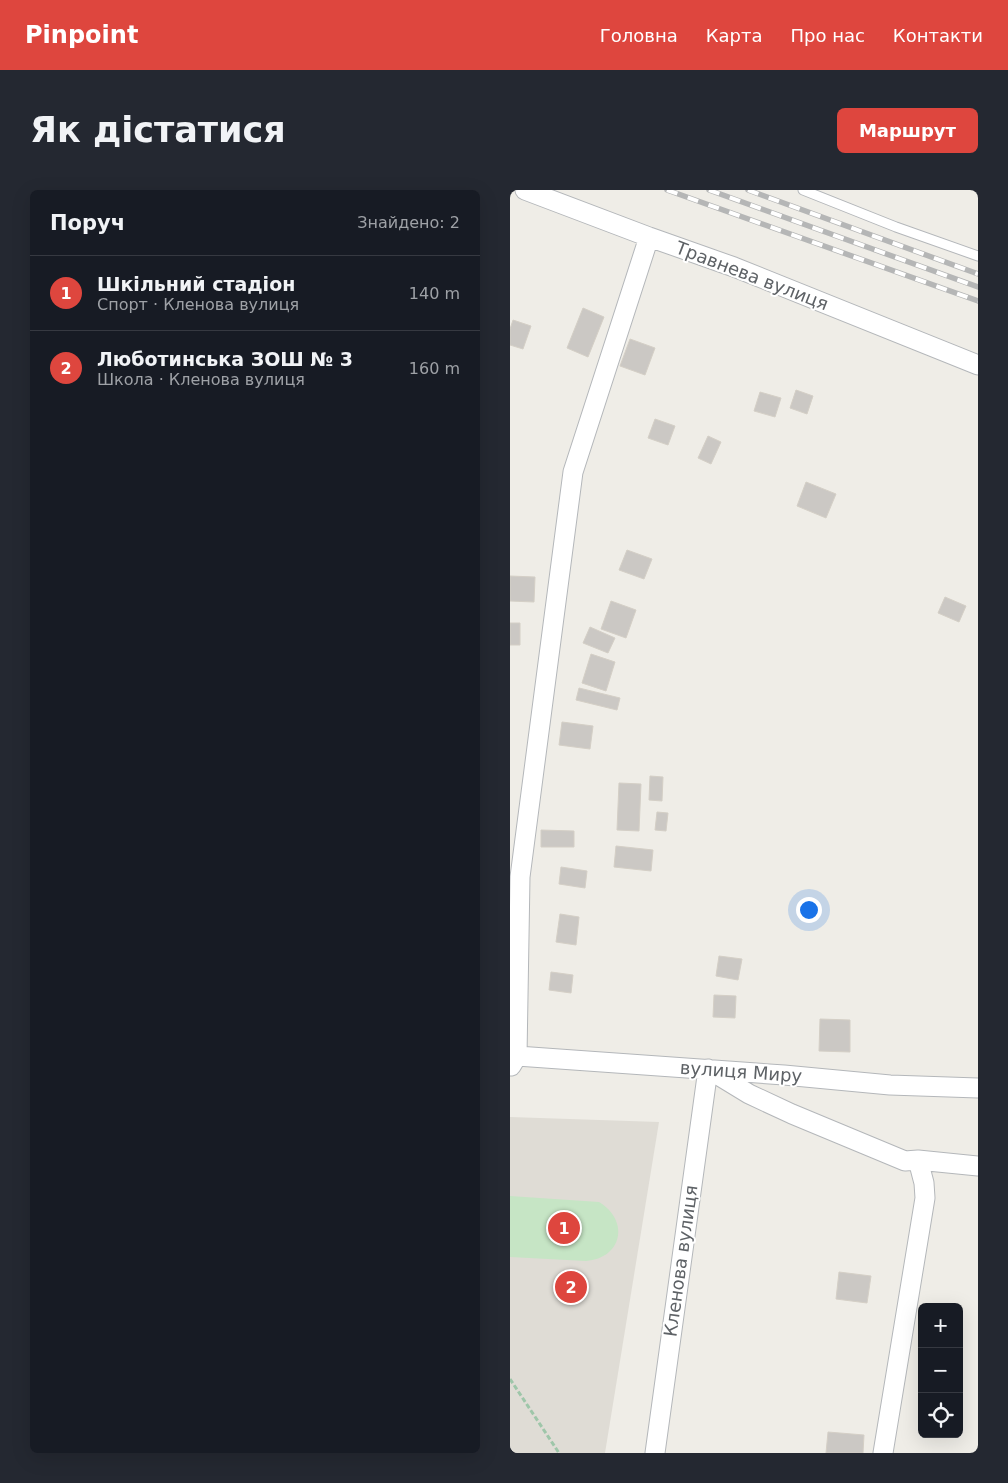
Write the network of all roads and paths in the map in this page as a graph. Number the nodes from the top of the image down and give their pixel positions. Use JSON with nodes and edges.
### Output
{"nodes":[{"id":1,"x":525,"y":190,"type":"edge"},
{"id":2,"x":803,"y":190,"type":"edge"},
{"id":3,"x":649,"y":237,"type":"junction"},
{"id":4,"x":978,"y":256,"type":"edge"},
{"id":5,"x":978,"y":365,"type":"edge"},
{"id":6,"x":513,"y":1062,"type":"edge"},
{"id":7,"x":708,"y":1069,"type":"junction"},
{"id":8,"x":978,"y":1088,"type":"edge"},
{"id":9,"x":918,"y":1160,"type":"junction"},
{"id":10,"x":978,"y":1166,"type":"edge"},
{"id":11,"x":510,"y":1379,"type":"edge"},
{"id":12,"x":559,"y":1453,"type":"edge"},
{"id":13,"x":655,"y":1453,"type":"edge"},
{"id":14,"x":883,"y":1453,"type":"edge"}],
"edges":[{"from":1,"to":3,"type":"street","name":"Травнева вулиця"},
{"from":2,"to":4,"type":"lane"},
{"from":3,"to":5,"type":"street","name":"Травнева вулиця"},
{"from":3,"to":6,"type":"street"},
{"from":6,"to":7,"type":"street","name":"вулиця Миру"},
{"from":7,"to":8,"type":"street","name":"вулиця Миру"},
{"from":7,"to":9,"type":"street"},
{"from":7,"to":13,"type":"street","name":"Кленова вулиця"},
{"from":9,"to":10,"type":"street"},
{"from":9,"to":14,"type":"street"},
{"from":11,"to":12,"type":"path"}]}
